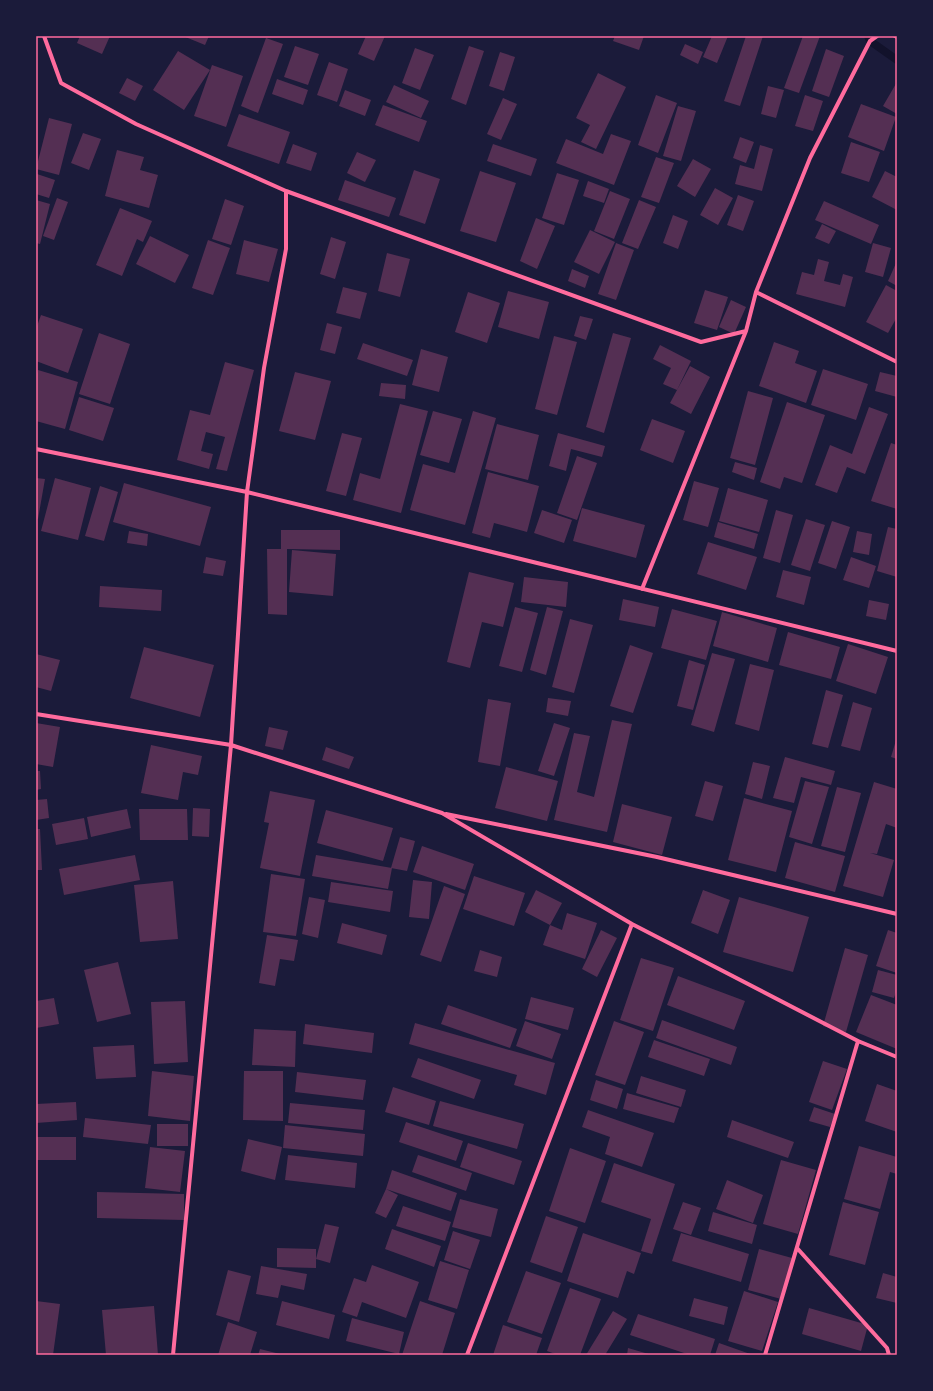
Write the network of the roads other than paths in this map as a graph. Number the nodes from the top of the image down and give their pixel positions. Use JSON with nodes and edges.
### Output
{"nodes":[{"id":1,"x":44,"y":36,"type":"edge"},
{"id":2,"x":877,"y":36,"type":"edge"},
{"id":3,"x":286,"y":191,"type":"junction"},
{"id":4,"x":756,"y":292,"type":"junction"},
{"id":5,"x":746,"y":331,"type":"junction"},
{"id":6,"x":897,"y":362,"type":"edge"},
{"id":7,"x":36,"y":449,"type":"edge"},
{"id":8,"x":247,"y":492,"type":"junction"},
{"id":9,"x":642,"y":589,"type":"junction"},
{"id":10,"x":897,"y":651,"type":"edge"},
{"id":11,"x":36,"y":714,"type":"edge"},
{"id":12,"x":231,"y":745,"type":"junction"},
{"id":13,"x":442,"y":813,"type":"junction"},
{"id":14,"x":897,"y":914,"type":"edge"},
{"id":15,"x":632,"y":924,"type":"junction"},
{"id":16,"x":858,"y":1040,"type":"junction"},
{"id":17,"x":897,"y":1057,"type":"edge"},
{"id":18,"x":797,"y":1248,"type":"junction"},
{"id":19,"x":173,"y":1355,"type":"edge"},
{"id":20,"x":467,"y":1355,"type":"edge"},
{"id":21,"x":766,"y":1355,"type":"edge"},
{"id":22,"x":889,"y":1355,"type":"edge"}],
"edges":[{"from":1,"to":3,"type":"street"},
{"from":2,"to":4,"type":"street"},
{"from":3,"to":5,"type":"street"},
{"from":3,"to":8,"type":"street"},
{"from":4,"to":5,"type":"street"},
{"from":4,"to":6,"type":"street"},
{"from":5,"to":9,"type":"street"},
{"from":7,"to":8,"type":"street"},
{"from":8,"to":9,"type":"street"},
{"from":8,"to":12,"type":"street"},
{"from":9,"to":10,"type":"street"},
{"from":11,"to":12,"type":"street"},
{"from":12,"to":13,"type":"street"},
{"from":12,"to":19,"type":"street"},
{"from":13,"to":14,"type":"street"},
{"from":13,"to":15,"type":"street"},
{"from":15,"to":16,"type":"street"},
{"from":15,"to":20,"type":"street"},
{"from":16,"to":17,"type":"street"},
{"from":16,"to":18,"type":"street"},
{"from":18,"to":21,"type":"street"},
{"from":18,"to":22,"type":"street"}]}
